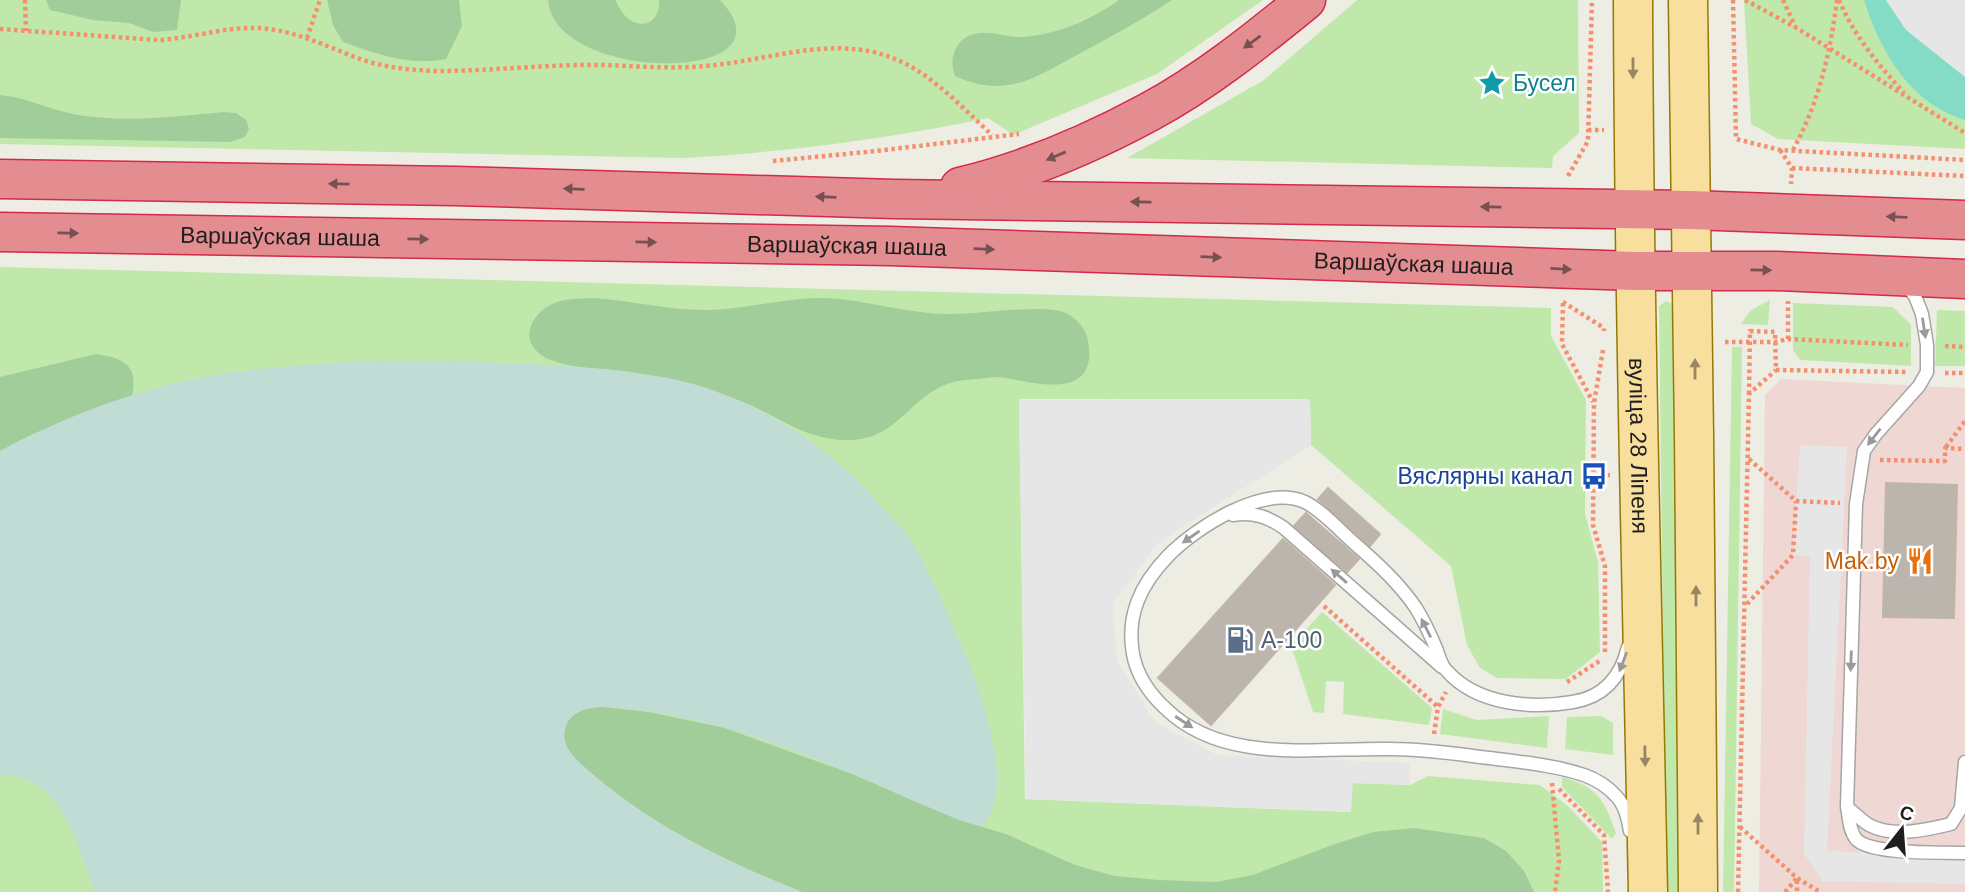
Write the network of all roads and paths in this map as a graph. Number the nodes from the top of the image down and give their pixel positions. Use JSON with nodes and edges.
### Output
{"nodes":[{"id":1,"x":25,"y":0,"type":"edge"},
{"id":2,"x":320,"y":0,"type":"edge"},
{"id":3,"x":1306,"y":0,"type":"edge"},
{"id":4,"x":1592,"y":0,"type":"edge"},
{"id":5,"x":1633,"y":0,"type":"edge"},
{"id":6,"x":1688,"y":0,"type":"edge"},
{"id":7,"x":1733,"y":0,"type":"edge"},
{"id":8,"x":1745,"y":0,"type":"edge"},
{"id":9,"x":1783,"y":0,"type":"edge"},
{"id":10,"x":1838,"y":0,"type":"edge"},
{"id":11,"x":1795,"y":27,"type":"junction"},
{"id":12,"x":0,"y":29,"type":"edge"},
{"id":13,"x":26,"y":31,"type":"junction"},
{"id":14,"x":307,"y":38,"type":"junction"},
{"id":15,"x":1830,"y":49,"type":"junction"},
{"id":16,"x":1909,"y":98,"type":"junction"},
{"id":17,"x":1027,"y":133,"type":"dead end"},
{"id":18,"x":1965,"y":133,"type":"edge"},
{"id":19,"x":993,"y":136,"type":"junction"},
{"id":20,"x":1793,"y":150,"type":"junction"},
{"id":21,"x":1965,"y":160,"type":"edge"},
{"id":22,"x":770,"y":161,"type":"dead end"},
{"id":23,"x":1792,"y":168,"type":"dead end"},
{"id":24,"x":1965,"y":176,"type":"edge"},
{"id":25,"x":1567,"y":177,"type":"dead end"},
{"id":26,"x":0,"y":178,"type":"edge"},
{"id":27,"x":894,"y":199,"type":"junction"},
{"id":28,"x":1633,"y":209,"type":"junction"},
{"id":29,"x":1690,"y":210,"type":"junction"},
{"id":30,"x":1965,"y":219,"type":"edge"},
{"id":31,"x":0,"y":232,"type":"edge"},
{"id":32,"x":1693,"y":269,"type":"junction"},
{"id":33,"x":1635,"y":271,"type":"junction"},
{"id":34,"x":1898,"y":276,"type":"junction"},
{"id":35,"x":1965,"y":279,"type":"edge"},
{"id":36,"x":1750,"y":342,"type":"junction"},
{"id":37,"x":1775,"y":342,"type":"junction"},
{"id":38,"x":1927,"y":345,"type":"junction"},
{"id":39,"x":1965,"y":347,"type":"edge"},
{"id":40,"x":1776,"y":370,"type":"junction"},
{"id":41,"x":1927,"y":372,"type":"junction"},
{"id":42,"x":1965,"y":373,"type":"edge"},
{"id":43,"x":1749,"y":394,"type":"junction"},
{"id":44,"x":1594,"y":403,"type":"junction"},
{"id":45,"x":1965,"y":421,"type":"edge"},
{"id":46,"x":1945,"y":447,"type":"dead end"},
{"id":47,"x":1796,"y":501,"type":"dead end"},
{"id":48,"x":1219,"y":519,"type":"junction"},
{"id":49,"x":1641,"y":522,"type":"junction"},
{"id":50,"x":1746,"y":604,"type":"junction"},
{"id":51,"x":1324,"y":606,"type":"dead end"},
{"id":52,"x":1450,"y":674,"type":"junction"},
{"id":53,"x":1558,"y":684,"type":"dead end"},
{"id":54,"x":1438,"y":706,"type":"junction"},
{"id":55,"x":1433,"y":751,"type":"junction"},
{"id":56,"x":1965,"y":762,"type":"edge"},
{"id":57,"x":1539,"y":781,"type":"dead end"},
{"id":58,"x":1552,"y":782,"type":"junction"},
{"id":59,"x":1847,"y":807,"type":"junction"},
{"id":60,"x":1739,"y":826,"type":"junction"},
{"id":61,"x":1631,"y":847,"type":"dead end"},
{"id":62,"x":1965,"y":853,"type":"edge"},
{"id":63,"x":1797,"y":878,"type":"junction"},
{"id":64,"x":1556,"y":892,"type":"edge"},
{"id":65,"x":1608,"y":892,"type":"edge"},
{"id":66,"x":1647,"y":892,"type":"edge"},
{"id":67,"x":1698,"y":892,"type":"edge"},
{"id":68,"x":1738,"y":892,"type":"edge"},
{"id":69,"x":1785,"y":892,"type":"edge"},
{"id":70,"x":1797,"y":892,"type":"edge"},
{"id":71,"x":1820,"y":892,"type":"edge"}],
"edges":[{"from":1,"to":13,"type":"path"},
{"from":2,"to":14,"type":"path"},
{"from":3,"to":27,"type":"highway","one_way":true},
{"from":4,"to":25,"type":"path"},
{"from":5,"to":28,"type":"main road","name":"вуліца 28 Ліпеня","one_way":true},
{"from":6,"to":29,"type":"main road"},
{"from":7,"to":20,"type":"path"},
{"from":8,"to":11,"type":"path"},
{"from":9,"to":11,"type":"path"},
{"from":10,"to":15,"type":"path"},
{"from":10,"to":16,"type":"path"},
{"from":11,"to":15,"type":"path"},
{"from":12,"to":13,"type":"path"},
{"from":13,"to":14,"type":"path"},
{"from":14,"to":19,"type":"path"},
{"from":15,"to":16,"type":"path"},
{"from":15,"to":20,"type":"path"},
{"from":16,"to":18,"type":"path"},
{"from":17,"to":19,"type":"path"},
{"from":19,"to":22,"type":"path"},
{"from":20,"to":21,"type":"path"},
{"from":23,"to":24,"type":"path"},
{"from":27,"to":26,"type":"highway","one_way":true},
{"from":28,"to":27,"type":"highway","one_way":true},
{"from":28,"to":29,"type":"highway"},
{"from":28,"to":33,"type":"main road","name":"вуліца 28 Ліпеня"},
{"from":30,"to":29,"type":"highway","one_way":true},
{"from":29,"to":32,"type":"main road"},
{"from":31,"to":33,"type":"highway","name":"Варшаўская шаша","one_way":true},
{"from":32,"to":33,"type":"highway","name":"Варшаўская шаша"},
{"from":32,"to":34,"type":"highway","name":"Варшаўская шаша","one_way":true},
{"from":67,"to":32,"type":"main road","one_way":true},
{"from":33,"to":49,"type":"main road","name":"вуліца 28 Ліпеня"},
{"from":34,"to":35,"type":"highway","name":"Варшаўская шаша"},
{"from":34,"to":38,"type":"lane","one_way":true},
{"from":36,"to":37,"type":"path"},
{"from":36,"to":37,"type":"path"},
{"from":36,"to":43,"type":"path"},
{"from":37,"to":38,"type":"path"},
{"from":37,"to":40,"type":"path"},
{"from":38,"to":39,"type":"path"},
{"from":38,"to":41,"type":"lane"},
{"from":40,"to":41,"type":"path"},
{"from":40,"to":43,"type":"path"},
{"from":41,"to":42,"type":"path"},
{"from":41,"to":59,"type":"lane","one_way":true},
{"from":43,"to":50,"type":"path"},
{"from":44,"to":44,"type":"path"},
{"from":44,"to":53,"type":"path"},
{"from":45,"to":46,"type":"path"},
{"from":47,"to":50,"type":"path"},
{"from":52,"to":48,"type":"lane","one_way":true},
{"from":52,"to":48,"type":"lane","one_way":true},
{"from":48,"to":55,"type":"lane","one_way":true},
{"from":49,"to":52,"type":"lane","one_way":true},
{"from":49,"to":66,"type":"main road","name":"вуліца 28 Ліпеня","one_way":true},
{"from":50,"to":60,"type":"path"},
{"from":51,"to":54,"type":"path"},
{"from":52,"to":54,"type":"path"},
{"from":54,"to":55,"type":"path"},
{"from":55,"to":61,"type":"lane"},
{"from":56,"to":59,"type":"lane"},
{"from":57,"to":58,"type":"path"},
{"from":58,"to":64,"type":"path"},
{"from":58,"to":65,"type":"path"},
{"from":59,"to":62,"type":"lane"},
{"from":60,"to":63,"type":"path"},
{"from":60,"to":68,"type":"path"},
{"from":63,"to":69,"type":"path"},
{"from":63,"to":70,"type":"path"},
{"from":63,"to":71,"type":"path"}]}
